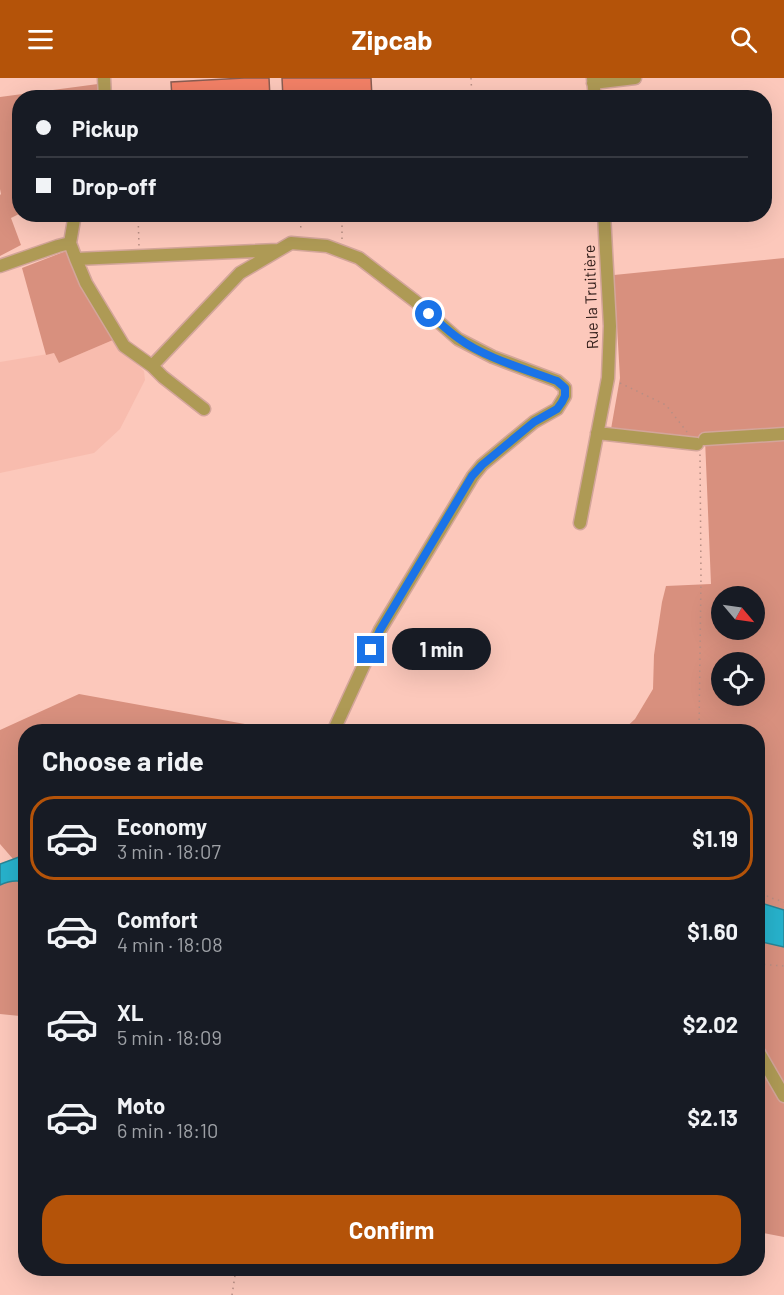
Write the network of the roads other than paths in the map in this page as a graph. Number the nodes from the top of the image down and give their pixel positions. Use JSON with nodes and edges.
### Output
{"nodes":[{"id":1,"x":635,"y":78,"type":"edge"},
{"id":2,"x":593,"y":81,"type":"edge"},
{"id":3,"x":74,"y":222,"type":"edge"},
{"id":4,"x":604,"y":222,"type":"edge"},
{"id":5,"x":70,"y":243,"type":"junction"},
{"id":6,"x":280,"y":249,"type":"junction"},
{"id":7,"x":76,"y":259,"type":"junction"},
{"id":8,"x":0,"y":266,"type":"edge"},
{"id":9,"x":152,"y":366,"type":"junction"},
{"id":10,"x":204,"y":409,"type":"dead end"},
{"id":11,"x":597,"y":433,"type":"junction"},
{"id":12,"x":784,"y":434,"type":"edge"},
{"id":13,"x":580,"y":523,"type":"dead end"},
{"id":14,"x":337,"y":724,"type":"edge"},
{"id":15,"x":765,"y":1063,"type":"edge"},
{"id":16,"x":784,"y":1096,"type":"edge"}],
"edges":[{"from":1,"to":2,"type":"street"},
{"from":3,"to":5,"type":"street"},
{"from":4,"to":11,"type":"street","name":"Rue la Truitière"},
{"from":5,"to":7,"type":"street"},
{"from":5,"to":8,"type":"street"},
{"from":6,"to":7,"type":"street"},
{"from":6,"to":9,"type":"street"},
{"from":6,"to":14,"type":"street"},
{"from":7,"to":9,"type":"street"},
{"from":9,"to":10,"type":"street"},
{"from":11,"to":12,"type":"street"},
{"from":11,"to":13,"type":"street","name":"Rue la Truitière"},
{"from":15,"to":16,"type":"street"}]}
